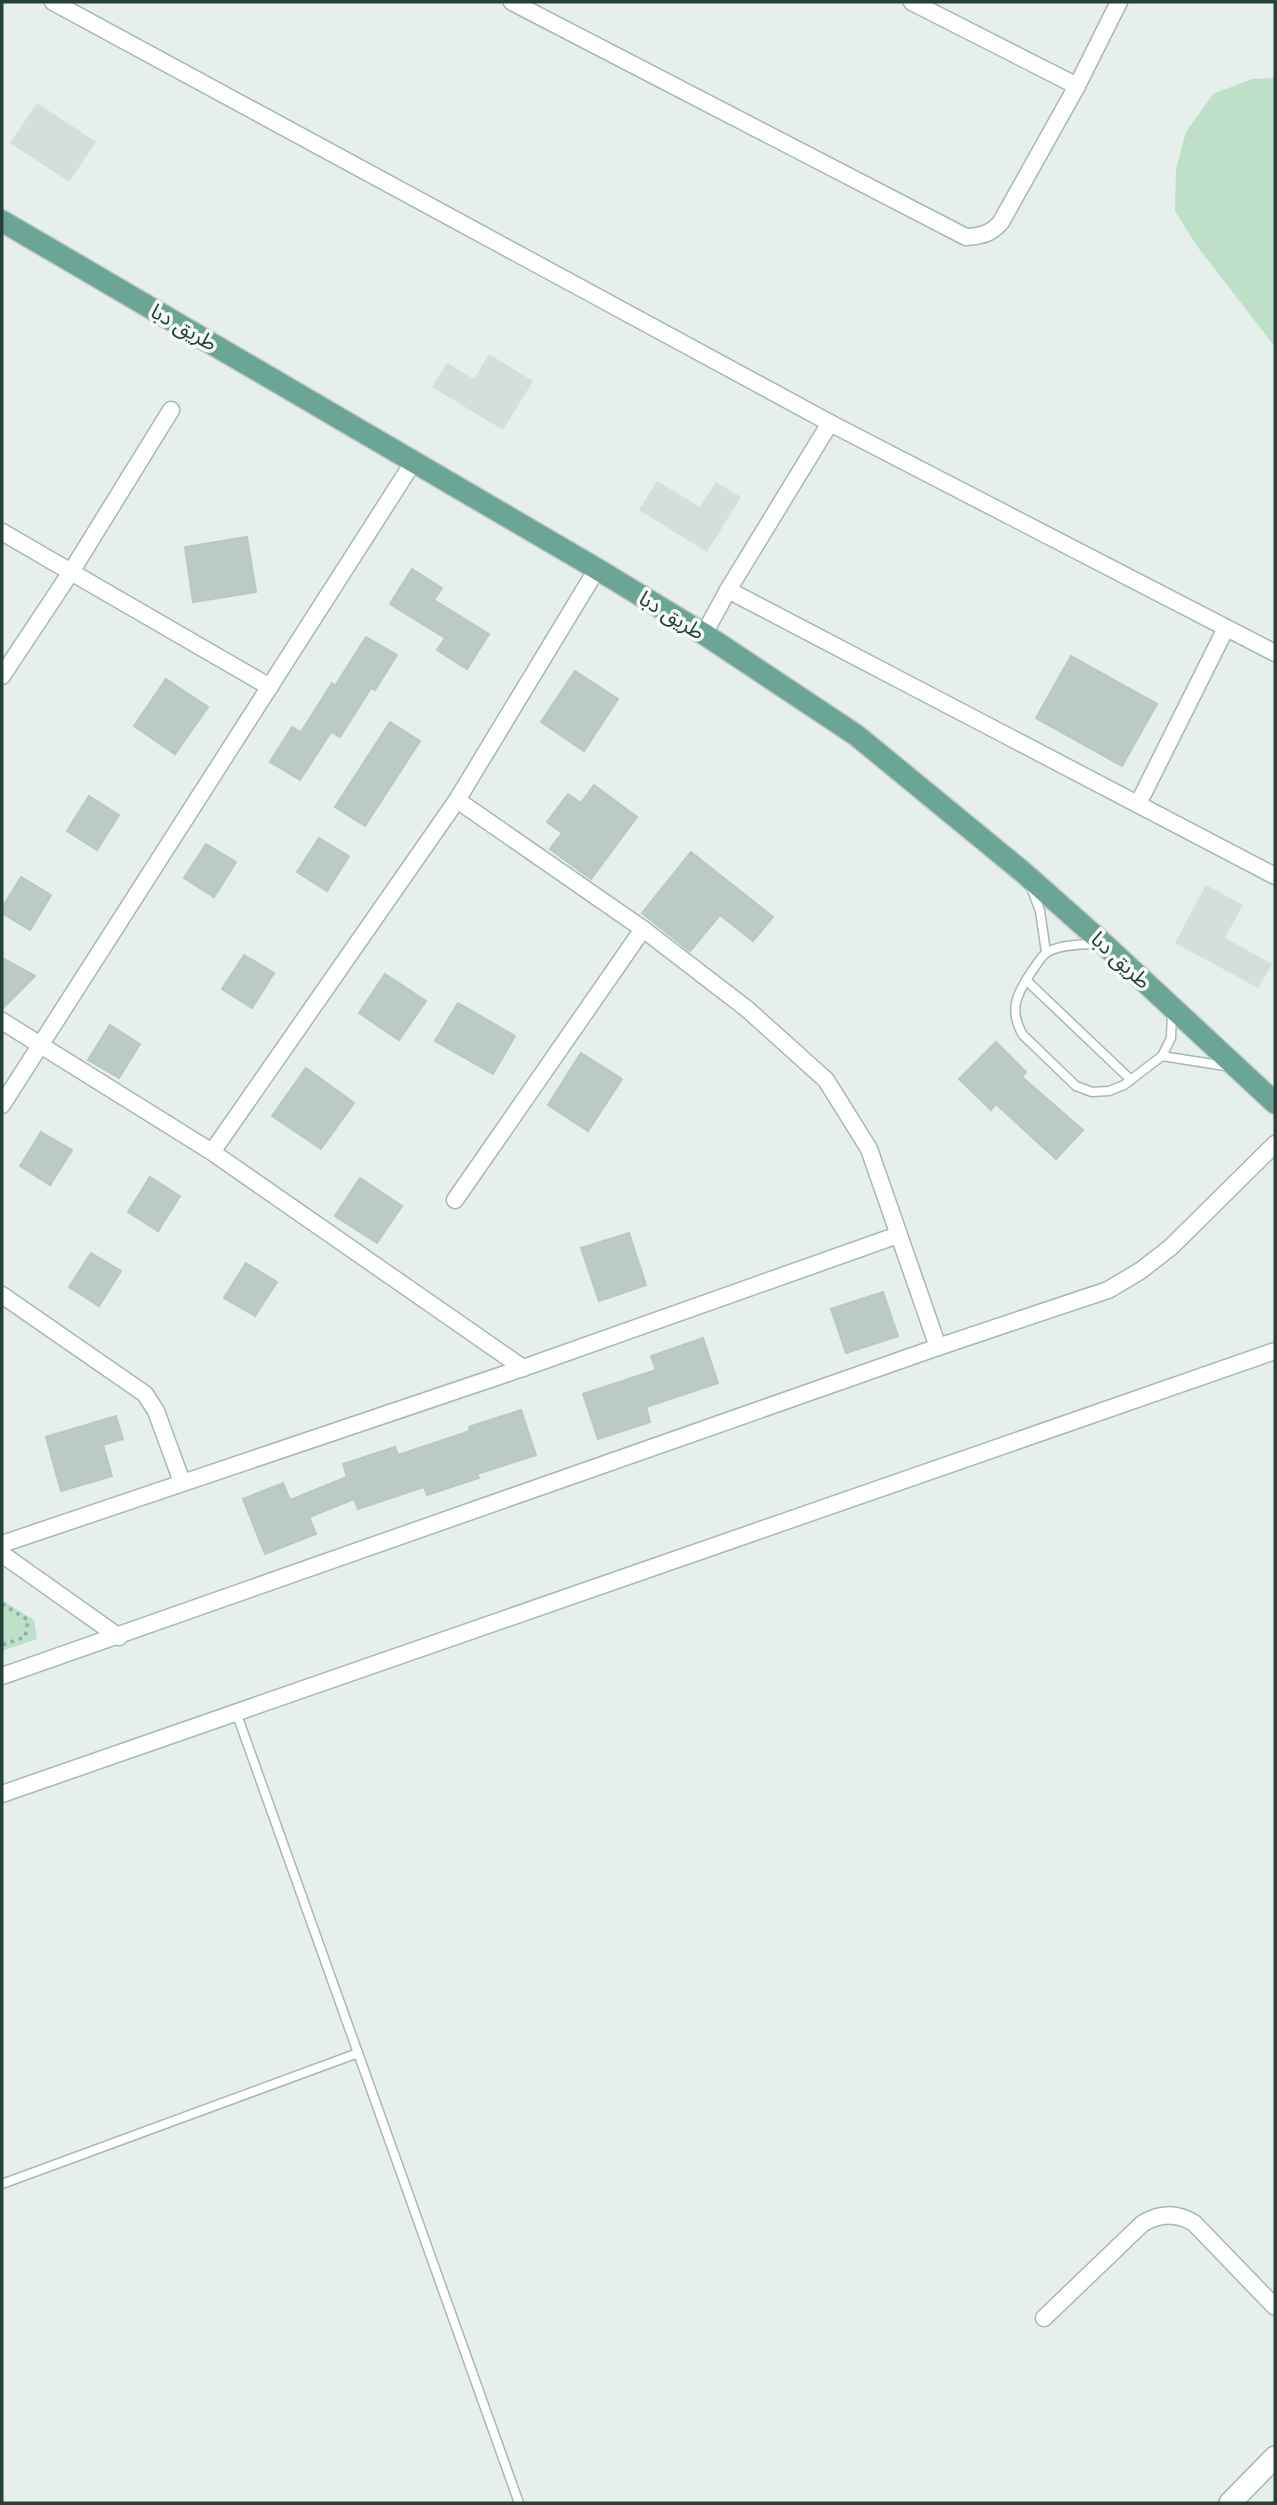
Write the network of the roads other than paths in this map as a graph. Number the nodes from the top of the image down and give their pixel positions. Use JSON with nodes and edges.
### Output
{"nodes":[{"id":1,"x":53,"y":2,"type":"edge"},
{"id":2,"x":512,"y":2,"type":"edge"},
{"id":3,"x":912,"y":2,"type":"edge"},
{"id":4,"x":1119,"y":2,"type":"edge"},
{"id":5,"x":1077,"y":86,"type":"junction"},
{"id":6,"x":2,"y":221,"type":"edge"},
{"id":7,"x":171,"y":410,"type":"dead end"},
{"id":8,"x":830,"y":423,"type":"junction"},
{"id":9,"x":414,"y":461,"type":"junction"},
{"id":10,"x":2,"y":532,"type":"edge"},
{"id":11,"x":597,"y":569,"type":"junction"},
{"id":12,"x":71,"y":572,"type":"junction"},
{"id":13,"x":728,"y":590,"type":"junction"},
{"id":14,"x":1226,"y":628,"type":"junction"},
{"id":15,"x":704,"y":634,"type":"junction"},
{"id":16,"x":1275,"y":653,"type":"edge"},
{"id":17,"x":2,"y":676,"type":"edge"},
{"id":18,"x":270,"y":687,"type":"junction"},
{"id":19,"x":457,"y":800,"type":"junction"},
{"id":20,"x":1138,"y":804,"type":"junction"},
{"id":21,"x":1024,"y":873,"type":"junction"},
{"id":22,"x":1275,"y":876,"type":"edge"},
{"id":23,"x":643,"y":929,"type":"junction"},
{"id":24,"x":1104,"y":944,"type":"junction"},
{"id":25,"x":1046,"y":952,"type":"junction"},
{"id":26,"x":1026,"y":980,"type":"junction"},
{"id":27,"x":1171,"y":1007,"type":"junction"},
{"id":28,"x":2,"y":1021,"type":"edge"},
{"id":29,"x":41,"y":1046,"type":"junction"},
{"id":30,"x":1162,"y":1056,"type":"junction"},
{"id":31,"x":1236,"y":1069,"type":"junction"},
{"id":32,"x":1131,"y":1080,"type":"junction"},
{"id":33,"x":1275,"y":1103,"type":"edge"},
{"id":34,"x":2,"y":1105,"type":"edge"},
{"id":35,"x":1275,"y":1144,"type":"edge"},
{"id":36,"x":212,"y":1152,"type":"junction"},
{"id":37,"x":455,"y":1200,"type":"dead end"},
{"id":38,"x":898,"y":1235,"type":"junction"},
{"id":39,"x":2,"y":1295,"type":"edge"},
{"id":40,"x":938,"y":1347,"type":"junction"},
{"id":41,"x":1275,"y":1352,"type":"edge"},
{"id":42,"x":523,"y":1368,"type":"junction"},
{"id":43,"x":182,"y":1482,"type":"junction"},
{"id":44,"x":2,"y":1544,"type":"edge"},
{"id":45,"x":2,"y":1554,"type":"edge"},
{"id":46,"x":119,"y":1637,"type":"junction"},
{"id":47,"x":2,"y":1676,"type":"edge"},
{"id":48,"x":236,"y":1711,"type":"junction"},
{"id":49,"x":2,"y":1794,"type":"edge"},
{"id":50,"x":358,"y":2053,"type":"junction"},
{"id":51,"x":2,"y":2184,"type":"edge"},
{"id":52,"x":1275,"y":2307,"type":"edge"},
{"id":53,"x":1044,"y":2318,"type":"dead end"},
{"id":54,"x":1275,"y":2457,"type":"edge"},
{"id":55,"x":519,"y":2503,"type":"edge"},
{"id":56,"x":1230,"y":2503,"type":"edge"}],
"edges":[{"from":1,"to":8,"type":"street"},
{"from":2,"to":5,"type":"street"},
{"from":3,"to":5,"type":"street"},
{"from":4,"to":5,"type":"street"},
{"from":6,"to":9,"type":"main road","name":"طريق دبا"},
{"from":7,"to":12,"type":"street"},
{"from":8,"to":13,"type":"street"},
{"from":8,"to":14,"type":"street"},
{"from":9,"to":11,"type":"main road","name":"طريق دبا"},
{"from":9,"to":18,"type":"street"},
{"from":10,"to":12,"type":"street"},
{"from":11,"to":15,"type":"main road","name":"طريق دبا"},
{"from":11,"to":19,"type":"street"},
{"from":12,"to":17,"type":"street"},
{"from":12,"to":18,"type":"street"},
{"from":13,"to":15,"type":"street"},
{"from":13,"to":20,"type":"street"},
{"from":14,"to":16,"type":"street"},
{"from":14,"to":20,"type":"street"},
{"from":15,"to":21,"type":"main road","name":"طريق دبا"},
{"from":18,"to":29,"type":"street"},
{"from":19,"to":23,"type":"street"},
{"from":19,"to":36,"type":"street"},
{"from":20,"to":22,"type":"street"},
{"from":21,"to":24,"type":"main road","name":"طريق دبا"},
{"from":21,"to":25,"type":"lane"},
{"from":23,"to":37,"type":"street"},
{"from":23,"to":38,"type":"street"},
{"from":24,"to":25,"type":"lane"},
{"from":24,"to":27,"type":"main road","name":"طريق دبا"},
{"from":25,"to":26,"type":"lane"},
{"from":26,"to":32,"type":"lane"},
{"from":26,"to":32,"type":"lane"},
{"from":27,"to":30,"type":"lane"},
{"from":27,"to":31,"type":"main road","name":"طريق دبا"},
{"from":28,"to":29,"type":"street"},
{"from":29,"to":34,"type":"street"},
{"from":29,"to":36,"type":"street"},
{"from":30,"to":31,"type":"lane"},
{"from":30,"to":32,"type":"lane"},
{"from":31,"to":33,"type":"main road","name":"طريق دبا"},
{"from":35,"to":40,"type":"street"},
{"from":36,"to":42,"type":"street"},
{"from":38,"to":40,"type":"street"},
{"from":38,"to":42,"type":"street"},
{"from":39,"to":43,"type":"street"},
{"from":40,"to":46,"type":"street"},
{"from":41,"to":48,"type":"street"},
{"from":42,"to":43,"type":"street"},
{"from":43,"to":44,"type":"street"},
{"from":45,"to":46,"type":"street"},
{"from":46,"to":47,"type":"street"},
{"from":48,"to":49,"type":"street"},
{"from":48,"to":50,"type":"lane"},
{"from":50,"to":51,"type":"lane"},
{"from":50,"to":55,"type":"lane"},
{"from":52,"to":53,"type":"street"},
{"from":54,"to":56,"type":"main road"}]}
